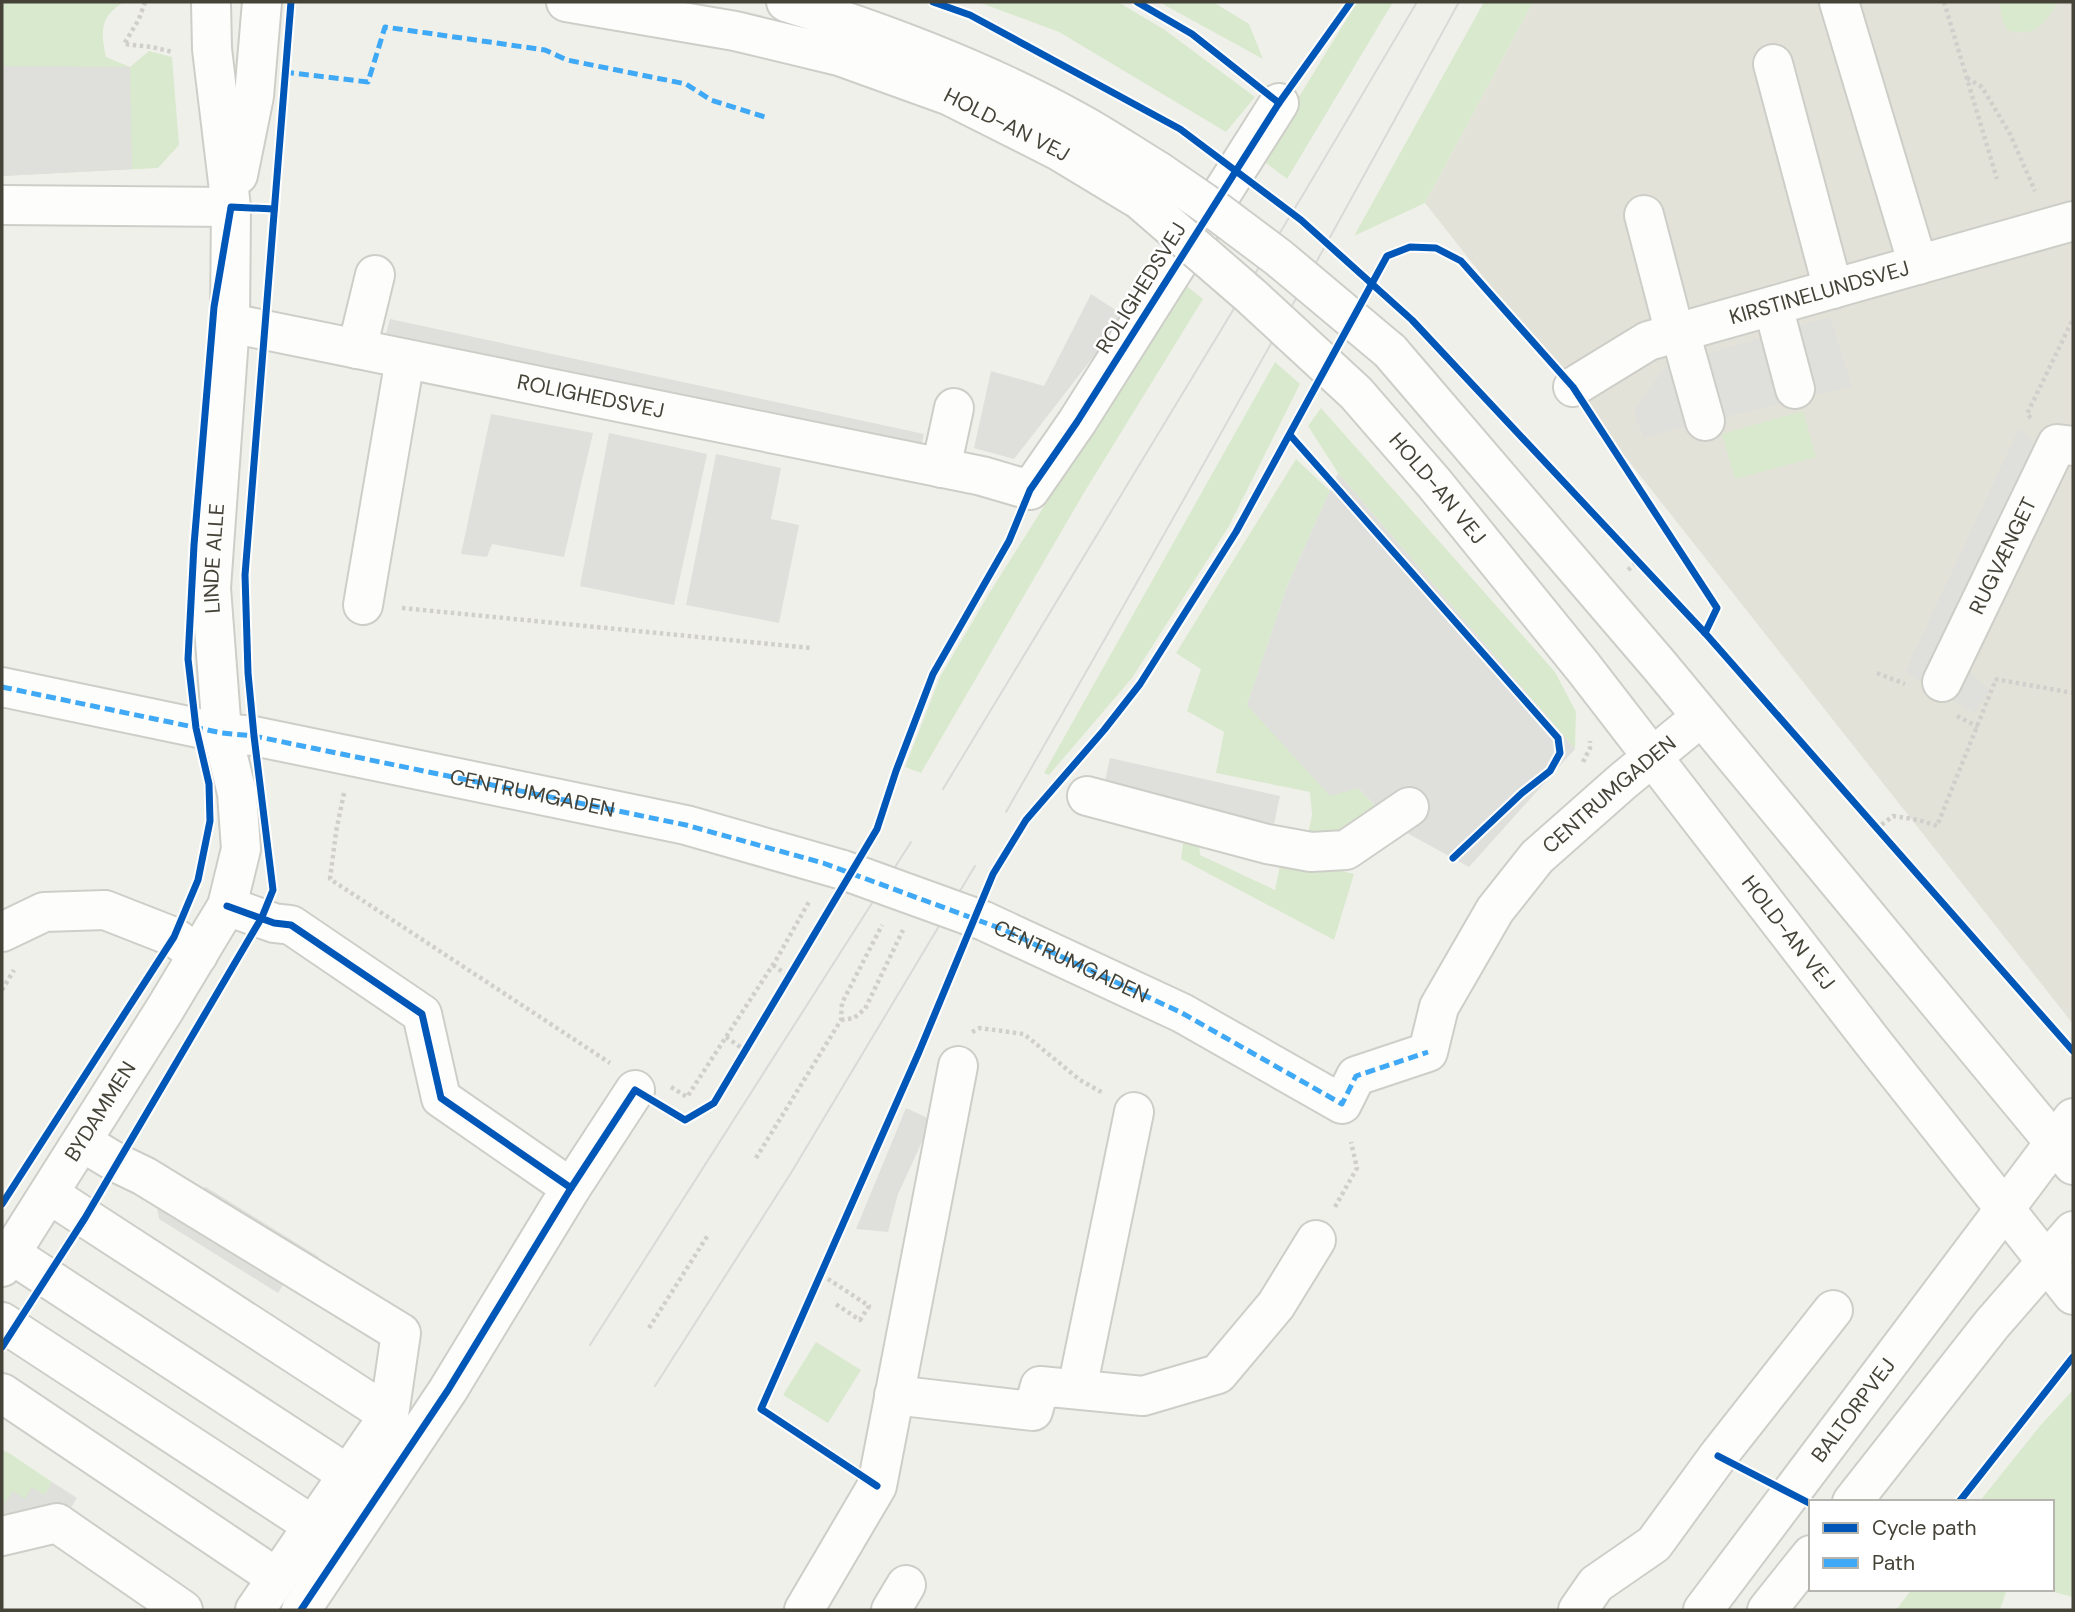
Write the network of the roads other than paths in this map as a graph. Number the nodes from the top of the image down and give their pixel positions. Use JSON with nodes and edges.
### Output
{"nodes":[{"id":1,"x":211,"y":2,"type":"edge"},
{"id":2,"x":262,"y":2,"type":"edge"},
{"id":3,"x":566,"y":2,"type":"edge"},
{"id":4,"x":786,"y":2,"type":"edge"},
{"id":5,"x":1839,"y":2,"type":"edge"},
{"id":6,"x":1773,"y":64,"type":"dead end"},
{"id":7,"x":1279,"y":103,"type":"dead end"},
{"id":8,"x":1149,"y":186,"type":"junction"},
{"id":9,"x":2,"y":205,"type":"edge"},
{"id":10,"x":231,"y":208,"type":"junction"},
{"id":11,"x":1644,"y":215,"type":"dead end"},
{"id":12,"x":2060,"y":225,"type":"edge"},
{"id":13,"x":1918,"y":265,"type":"junction"},
{"id":14,"x":375,"y":275,"type":"dead end"},
{"id":15,"x":1833,"y":289,"type":"junction"},
{"id":16,"x":1773,"y":306,"type":"junction"},
{"id":17,"x":230,"y":323,"type":"junction"},
{"id":18,"x":1678,"y":333,"type":"junction"},
{"id":19,"x":357,"y":349,"type":"junction"},
{"id":20,"x":405,"y":359,"type":"junction"},
{"id":21,"x":1573,"y":387,"type":"dead end"},
{"id":22,"x":1795,"y":389,"type":"dead end"},
{"id":23,"x":954,"y":408,"type":"dead end"},
{"id":24,"x":1705,"y":421,"type":"dead end"},
{"id":25,"x":2065,"y":445,"type":"edge"},
{"id":26,"x":941,"y":468,"type":"junction"},
{"id":27,"x":363,"y":604,"type":"road end"},
{"id":28,"x":1942,"y":682,"type":"dead end"},
{"id":29,"x":2,"y":687,"type":"edge"},
{"id":30,"x":1702,"y":717,"type":"junction"},
{"id":31,"x":222,"y":733,"type":"junction"},
{"id":32,"x":1651,"y":757,"type":"junction"},
{"id":33,"x":1087,"y":796,"type":"dead end"},
{"id":34,"x":1409,"y":807,"type":"dead end"},
{"id":35,"x":227,"y":906,"type":"junction"},
{"id":36,"x":2,"y":932,"type":"edge"},
{"id":37,"x":198,"y":955,"type":"junction"},
{"id":38,"x":958,"y":1066,"type":"road end"},
{"id":39,"x":633,"y":1083,"type":"road end"},
{"id":40,"x":1134,"y":1112,"type":"road end"},
{"id":41,"x":82,"y":1142,"type":"junction"},
{"id":42,"x":2067,"y":1142,"type":"edge"},
{"id":43,"x":571,"y":1188,"type":"junction"},
{"id":44,"x":49,"y":1194,"type":"junction"},
{"id":45,"x":2004,"y":1209,"type":"junction"},
{"id":46,"x":2073,"y":1231,"type":"edge"},
{"id":47,"x":1316,"y":1240,"type":"dead end"},
{"id":48,"x":6,"y":1261,"type":"edge"},
{"id":49,"x":2045,"y":1262,"type":"junction"},
{"id":50,"x":2073,"y":1295,"type":"edge"},
{"id":51,"x":1833,"y":1310,"type":"dead end"},
{"id":52,"x":2,"y":1322,"type":"edge"},
{"id":53,"x":1077,"y":1389,"type":"junction"},
{"id":54,"x":2,"y":1393,"type":"edge"},
{"id":55,"x":894,"y":1395,"type":"junction"},
{"id":56,"x":388,"y":1415,"type":"junction"},
{"id":57,"x":347,"y":1474,"type":"junction"},
{"id":58,"x":1854,"y":1500,"type":"edge"},
{"id":59,"x":312,"y":1525,"type":"junction"},
{"id":60,"x":2,"y":1536,"type":"edge"},
{"id":61,"x":1809,"y":1558,"type":"edge"},
{"id":62,"x":277,"y":1578,"type":"junction"},
{"id":63,"x":183,"y":1610,"type":"edge"},
{"id":64,"x":255,"y":1610,"type":"edge"},
{"id":65,"x":301,"y":1610,"type":"edge"},
{"id":66,"x":804,"y":1610,"type":"edge"},
{"id":67,"x":1578,"y":1610,"type":"edge"},
{"id":68,"x":1703,"y":1610,"type":"edge"},
{"id":69,"x":1767,"y":1610,"type":"edge"}],
"edges":[{"from":1,"to":10,"type":"street","name":"LINDE ALLE"},
{"from":2,"to":10,"type":"street","name":"LINDE ALLE"},
{"from":3,"to":8,"type":"street","name":"HOLD-AN VEJ"},
{"from":4,"to":8,"type":"street","name":"HOLD-AN VEJ"},
{"from":5,"to":13,"type":"street"},
{"from":6,"to":15,"type":"street"},
{"from":7,"to":26,"type":"street","name":"ROLIGHEDSVEJ"},
{"from":8,"to":30,"type":"street","name":"HOLD-AN VEJ","bridge":true},
{"from":8,"to":32,"type":"street","name":"HOLD-AN VEJ","bridge":true},
{"from":9,"to":10,"type":"street"},
{"from":10,"to":17,"type":"street","name":"LINDE ALLE"},
{"from":11,"to":18,"type":"street"},
{"from":12,"to":13,"type":"street","name":"KIRSTINELUNDSVEJ"},
{"from":13,"to":15,"type":"street","name":"KIRSTINELUNDSVEJ"},
{"from":14,"to":19,"type":"street"},
{"from":15,"to":16,"type":"street","name":"KIRSTINELUNDSVEJ"},
{"from":16,"to":18,"type":"street","name":"KIRSTINELUNDSVEJ"},
{"from":16,"to":22,"type":"street"},
{"from":17,"to":19,"type":"street","name":"ROLIGHEDSVEJ"},
{"from":17,"to":31,"type":"street","name":"LINDE ALLE"},
{"from":18,"to":21,"type":"street","name":"KIRSTINELUNDSVEJ"},
{"from":18,"to":24,"type":"street"},
{"from":19,"to":20,"type":"street","name":"ROLIGHEDSVEJ"},
{"from":20,"to":26,"type":"street","name":"ROLIGHEDSVEJ"},
{"from":20,"to":27,"type":"street"},
{"from":23,"to":26,"type":"street"},
{"from":25,"to":28,"type":"street","name":"RUGVÆNGET"},
{"from":29,"to":31,"type":"street","name":"CENTRUMGADEN"},
{"from":30,"to":32,"type":"street","name":"CENTRUMGADEN"},
{"from":30,"to":42,"type":"street","name":"HOLD-AN VEJ"},
{"from":31,"to":32,"type":"street","name":"CENTRUMGADEN","bridge":true},
{"from":31,"to":35,"type":"street","name":"LINDE ALLE"},
{"from":32,"to":45,"type":"street","name":"HOLD-AN VEJ"},
{"from":33,"to":34,"type":"street"},
{"from":35,"to":37,"type":"street","name":"BYDAMMEN"},
{"from":35,"to":43,"type":"street"},
{"from":36,"to":37,"type":"street"},
{"from":37,"to":41,"type":"street","name":"BYDAMMEN"},
{"from":38,"to":55,"type":"street"},
{"from":39,"to":43,"type":"street"},
{"from":40,"to":53,"type":"street"},
{"from":41,"to":44,"type":"street","name":"BYDAMMEN"},
{"from":41,"to":56,"type":"street"},
{"from":42,"to":45,"type":"street","name":"BALTORPVEJ"},
{"from":43,"to":65,"type":"street"},
{"from":44,"to":48,"type":"street","name":"BYDAMMEN"},
{"from":44,"to":56,"type":"street"},
{"from":45,"to":49,"type":"street","name":"HOLD-AN VEJ"},
{"from":45,"to":68,"type":"street","name":"BALTORPVEJ"},
{"from":46,"to":49,"type":"street"},
{"from":47,"to":53,"type":"street"},
{"from":48,"to":57,"type":"street"},
{"from":49,"to":50,"type":"street","name":"HOLD-AN VEJ"},
{"from":49,"to":58,"type":"street"},
{"from":51,"to":67,"type":"street"},
{"from":52,"to":59,"type":"street"},
{"from":53,"to":55,"type":"street"},
{"from":54,"to":62,"type":"street"},
{"from":55,"to":66,"type":"street"},
{"from":56,"to":57,"type":"street"},
{"from":57,"to":59,"type":"street"},
{"from":59,"to":62,"type":"street"},
{"from":60,"to":63,"type":"street"},
{"from":61,"to":69,"type":"street"},
{"from":62,"to":64,"type":"street"}]}
